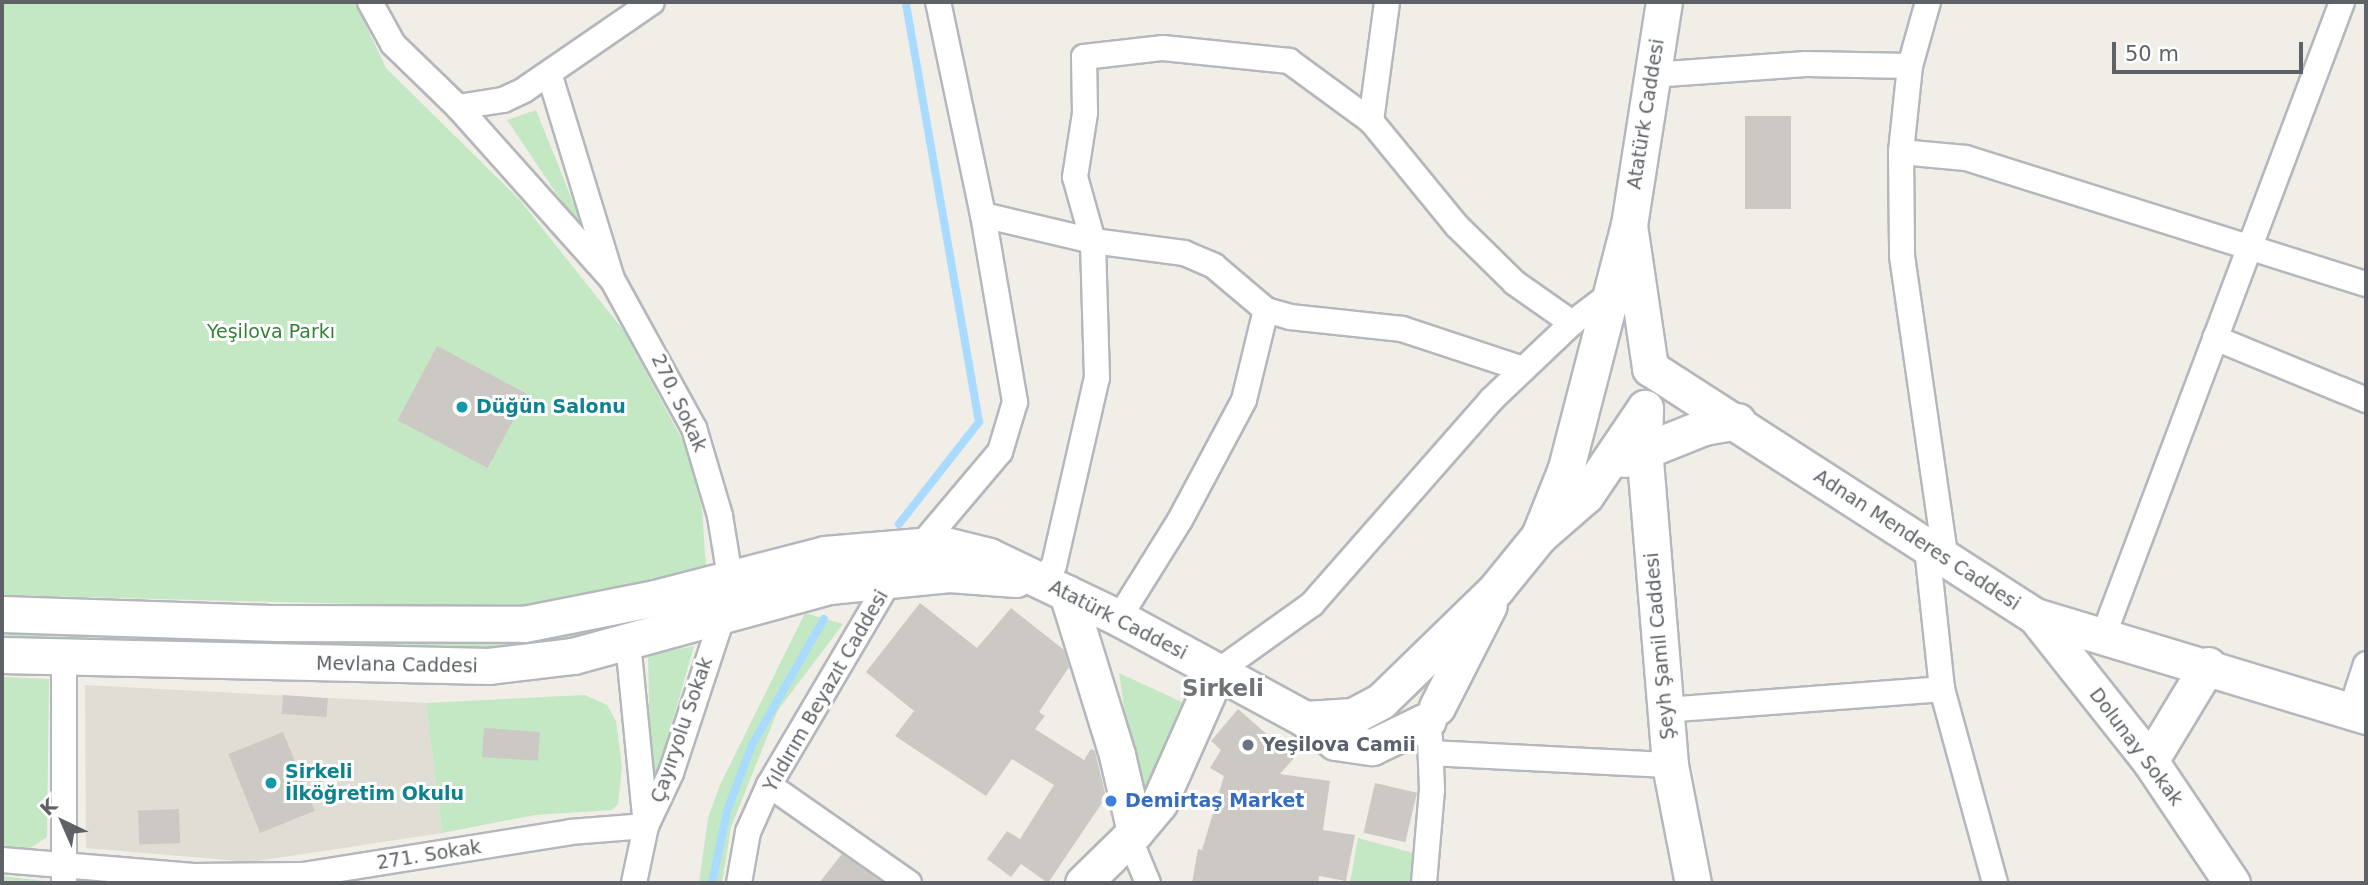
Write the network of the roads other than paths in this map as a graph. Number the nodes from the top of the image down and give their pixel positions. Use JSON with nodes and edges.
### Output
{"nodes":[{"id":1,"x":370,"y":2,"type":"edge"},
{"id":2,"x":652,"y":2,"type":"edge"},
{"id":3,"x":938,"y":2,"type":"edge"},
{"id":4,"x":1387,"y":2,"type":"edge"},
{"id":5,"x":1664,"y":2,"type":"edge"},
{"id":6,"x":1928,"y":2,"type":"edge"},
{"id":7,"x":2342,"y":2,"type":"edge"},
{"id":8,"x":1910,"y":66,"type":"junction"},
{"id":9,"x":1653,"y":75,"type":"junction"},
{"id":10,"x":550,"y":76,"type":"junction"},
{"id":11,"x":458,"y":107,"type":"junction"},
{"id":12,"x":1371,"y":121,"type":"junction"},
{"id":13,"x":1901,"y":152,"type":"junction"},
{"id":14,"x":983,"y":215,"type":"junction"},
{"id":15,"x":1629,"y":225,"type":"junction"},
{"id":16,"x":1093,"y":241,"type":"junction"},
{"id":17,"x":2252,"y":246,"type":"junction"},
{"id":18,"x":612,"y":279,"type":"junction"},
{"id":19,"x":2366,"y":284,"type":"edge"},
{"id":20,"x":1609,"y":295,"type":"junction"},
{"id":21,"x":1266,"y":310,"type":"junction"},
{"id":22,"x":1572,"y":323,"type":"junction"},
{"id":23,"x":2215,"y":338,"type":"junction"},
{"id":24,"x":1650,"y":368,"type":"junction"},
{"id":25,"x":1524,"y":369,"type":"junction"},
{"id":26,"x":1586,"y":382,"type":"junction"},
{"id":27,"x":2366,"y":400,"type":"edge"},
{"id":28,"x":1645,"y":408,"type":"junction"},
{"id":29,"x":1737,"y":421,"type":"junction"},
{"id":30,"x":1644,"y":448,"type":"junction"},
{"id":31,"x":1604,"y":470,"type":"junction"},
{"id":32,"x":1539,"y":536,"type":"junction"},
{"id":33,"x":923,"y":543,"type":"junction"},
{"id":34,"x":1936,"y":555,"type":"junction"},
{"id":35,"x":730,"y":577,"type":"junction"},
{"id":36,"x":883,"y":579,"type":"junction"},
{"id":37,"x":1054,"y":587,"type":"junction"},
{"id":38,"x":1496,"y":589,"type":"junction"},
{"id":39,"x":2,"y":614,"type":"edge"},
{"id":40,"x":2035,"y":616,"type":"junction"},
{"id":41,"x":722,"y":618,"type":"junction"},
{"id":42,"x":1119,"y":618,"type":"junction"},
{"id":43,"x":2104,"y":634,"type":"junction"},
{"id":44,"x":628,"y":641,"type":"junction"},
{"id":45,"x":2,"y":655,"type":"edge"},
{"id":46,"x":64,"y":657,"type":"junction"},
{"id":47,"x":2366,"y":664,"type":"edge"},
{"id":48,"x":2208,"y":665,"type":"junction"},
{"id":49,"x":1217,"y":672,"type":"junction"},
{"id":50,"x":1398,"y":684,"type":"junction"},
{"id":51,"x":1942,"y":689,"type":"junction"},
{"id":52,"x":1665,"y":710,"type":"junction"},
{"id":53,"x":2358,"y":713,"type":"edge"},
{"id":54,"x":1305,"y":719,"type":"junction"},
{"id":55,"x":1432,"y":727,"type":"junction"},
{"id":56,"x":2150,"y":761,"type":"junction"},
{"id":57,"x":1670,"y":765,"type":"junction"},
{"id":58,"x":769,"y":785,"type":"junction"},
{"id":59,"x":646,"y":826,"type":"junction"},
{"id":60,"x":1132,"y":835,"type":"junction"},
{"id":61,"x":2,"y":860,"type":"edge"},
{"id":62,"x":64,"y":875,"type":"edge"},
{"id":63,"x":634,"y":883,"type":"edge"},
{"id":64,"x":738,"y":883,"type":"edge"},
{"id":65,"x":909,"y":883,"type":"edge"},
{"id":66,"x":1083,"y":883,"type":"edge"},
{"id":67,"x":1148,"y":883,"type":"edge"},
{"id":68,"x":1424,"y":883,"type":"edge"},
{"id":69,"x":1693,"y":883,"type":"edge"},
{"id":70,"x":1994,"y":883,"type":"edge"},
{"id":71,"x":2232,"y":883,"type":"edge"}],
"edges":[{"from":1,"to":11,"type":"street"},
{"from":2,"to":10,"type":"street"},
{"from":3,"to":14,"type":"street"},
{"from":4,"to":12,"type":"street"},
{"from":5,"to":9,"type":"street","name":"Atatürk Caddesi"},
{"from":6,"to":8,"type":"street"},
{"from":7,"to":17,"type":"street"},
{"from":8,"to":9,"type":"street"},
{"from":8,"to":13,"type":"street"},
{"from":9,"to":15,"type":"street","name":"Atatürk Caddesi"},
{"from":10,"to":11,"type":"street"},
{"from":10,"to":18,"type":"street"},
{"from":11,"to":18,"type":"street"},
{"from":12,"to":16,"type":"street"},
{"from":12,"to":22,"type":"street"},
{"from":13,"to":17,"type":"street"},
{"from":13,"to":34,"type":"street"},
{"from":14,"to":16,"type":"street"},
{"from":14,"to":33,"type":"street"},
{"from":15,"to":20,"type":"street"},
{"from":15,"to":24,"type":"street"},
{"from":16,"to":21,"type":"street"},
{"from":16,"to":37,"type":"street"},
{"from":17,"to":19,"type":"street"},
{"from":17,"to":23,"type":"street"},
{"from":18,"to":35,"type":"street","name":"270. Sokak"},
{"from":20,"to":22,"type":"street"},
{"from":20,"to":26,"type":"street"},
{"from":21,"to":25,"type":"street"},
{"from":21,"to":42,"type":"street"},
{"from":22,"to":25,"type":"street"},
{"from":23,"to":27,"type":"street"},
{"from":23,"to":43,"type":"street"},
{"from":24,"to":26,"type":"street"},
{"from":24,"to":28,"type":"street"},
{"from":24,"to":29,"type":"street","name":"Adnan Menderes Caddesi"},
{"from":25,"to":49,"type":"street"},
{"from":26,"to":28,"type":"street"},
{"from":26,"to":32,"type":"street"},
{"from":28,"to":30,"type":"street","name":"Şeyh Şamil Caddesi"},
{"from":28,"to":31,"type":"street"},
{"from":29,"to":30,"type":"street"},
{"from":29,"to":34,"type":"street","name":"Adnan Menderes Caddesi"},
{"from":30,"to":31,"type":"street"},
{"from":30,"to":52,"type":"street","name":"Şeyh Şamil Caddesi"},
{"from":31,"to":32,"type":"street"},
{"from":32,"to":38,"type":"street"},
{"from":33,"to":35,"type":"street","name":"Atatürk Caddesi"},
{"from":33,"to":37,"type":"street","name":"Atatürk Caddesi"},
{"from":34,"to":40,"type":"street","name":"Adnan Menderes Caddesi"},
{"from":34,"to":51,"type":"street"},
{"from":35,"to":39,"type":"street","name":"Atatürk Caddesi"},
{"from":35,"to":41,"type":"street","name":"Çayıryolu Sokak"},
{"from":36,"to":37,"type":"street"},
{"from":36,"to":41,"type":"street","name":"Mevlana Caddesi"},
{"from":36,"to":58,"type":"street","name":"Yıldırım Beyazıt Caddesi"},
{"from":37,"to":42,"type":"street","name":"Atatürk Caddesi"},
{"from":37,"to":60,"type":"street"},
{"from":38,"to":50,"type":"street"},
{"from":38,"to":55,"type":"street"},
{"from":40,"to":43,"type":"street","name":"Adnan Menderes Caddesi"},
{"from":40,"to":56,"type":"street","name":"Dolunay Sokak"},
{"from":41,"to":44,"type":"street","name":"Mevlana Caddesi"},
{"from":41,"to":59,"type":"street","name":"Çayıryolu Sokak"},
{"from":42,"to":49,"type":"street","name":"Atatürk Caddesi"},
{"from":43,"to":48,"type":"street","name":"Adnan Menderes Caddesi"},
{"from":44,"to":46,"type":"street","name":"Mevlana Caddesi"},
{"from":44,"to":59,"type":"street"},
{"from":45,"to":46,"type":"street","name":"Mevlana Caddesi"},
{"from":46,"to":62,"type":"street"},
{"from":47,"to":53,"type":"street"},
{"from":48,"to":53,"type":"street","name":"Adnan Menderes Caddesi"},
{"from":48,"to":56,"type":"street"},
{"from":49,"to":54,"type":"street","name":"Atatürk Caddesi"},
{"from":49,"to":60,"type":"street"},
{"from":50,"to":54,"type":"street"},
{"from":50,"to":55,"type":"street"},
{"from":51,"to":52,"type":"street"},
{"from":51,"to":70,"type":"street"},
{"from":52,"to":57,"type":"street","name":"Şeyh Şamil Caddesi"},
{"from":54,"to":55,"type":"street","name":"Atatürk Caddesi"},
{"from":55,"to":57,"type":"street"},
{"from":55,"to":68,"type":"street"},
{"from":56,"to":71,"type":"street","name":"Dolunay Sokak"},
{"from":57,"to":69,"type":"street","name":"Şeyh Şamil Caddesi"},
{"from":58,"to":64,"type":"street","name":"Yıldırım Beyazıt Caddesi"},
{"from":58,"to":65,"type":"street"},
{"from":59,"to":62,"type":"street","name":"271. Sokak"},
{"from":59,"to":63,"type":"street","name":"Çayıryolu Sokak"},
{"from":60,"to":66,"type":"street"},
{"from":60,"to":67,"type":"street"},
{"from":61,"to":62,"type":"street","name":"271. Sokak"}]}
